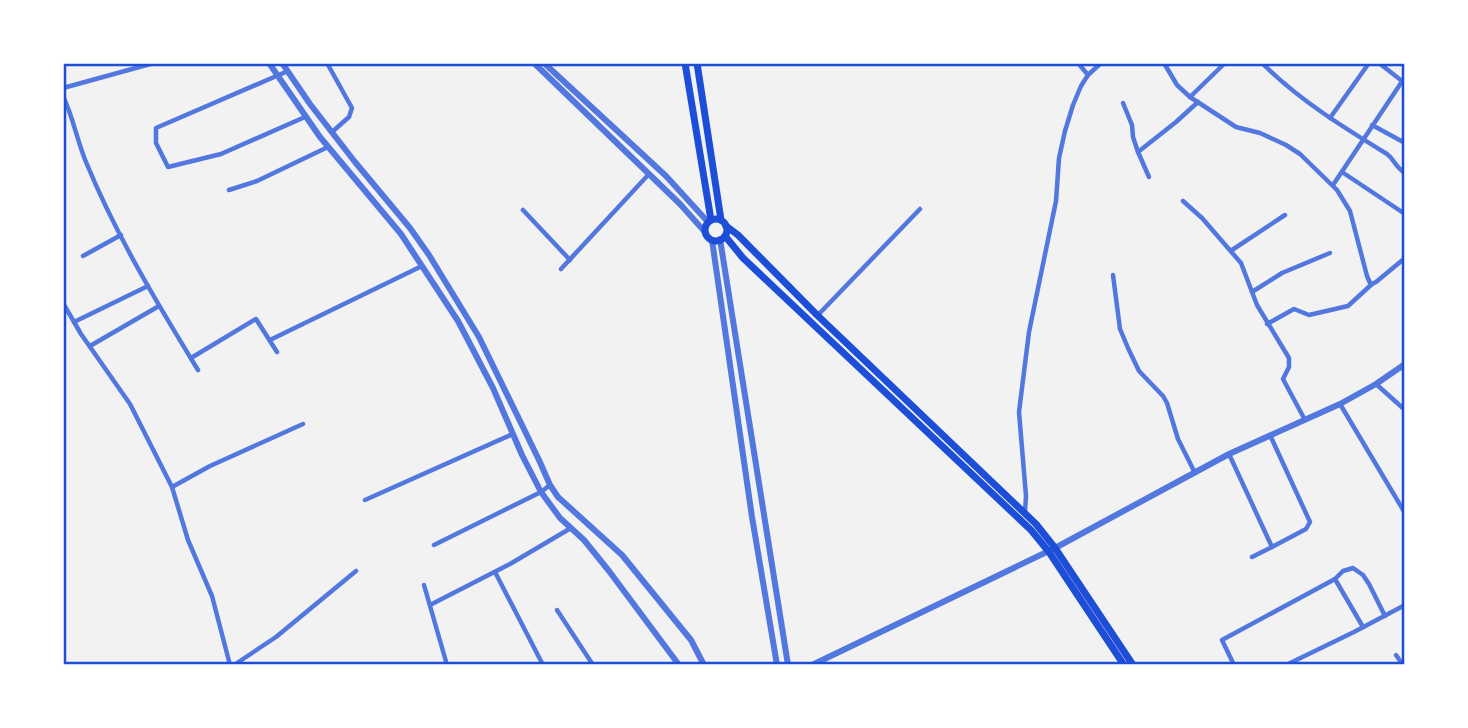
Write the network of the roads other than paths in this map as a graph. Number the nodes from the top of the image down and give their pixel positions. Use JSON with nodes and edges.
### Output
{"nodes":[{"id":1,"x":154,"y":63,"type":"edge"},
{"id":2,"x":268,"y":63,"type":"edge"},
{"id":3,"x":282,"y":63,"type":"edge"},
{"id":4,"x":327,"y":63,"type":"edge"},
{"id":5,"x":534,"y":63,"type":"edge"},
{"id":6,"x":544,"y":63,"type":"edge"},
{"id":7,"x":685,"y":63,"type":"edge"},
{"id":8,"x":697,"y":63,"type":"edge"},
{"id":9,"x":1078,"y":63,"type":"edge"},
{"id":10,"x":1101,"y":63,"type":"edge"},
{"id":11,"x":1164,"y":63,"type":"edge"},
{"id":12,"x":1226,"y":63,"type":"edge"},
{"id":13,"x":1262,"y":63,"type":"edge"},
{"id":14,"x":1369,"y":63,"type":"edge"},
{"id":15,"x":1379,"y":63,"type":"edge"},
{"id":16,"x":288,"y":71,"type":"junction"},
{"id":17,"x":277,"y":75,"type":"junction"},
{"id":18,"x":1088,"y":75,"type":"junction"},
{"id":19,"x":1404,"y":79,"type":"edge"},
{"id":20,"x":63,"y":88,"type":"edge"},
{"id":21,"x":63,"y":96,"type":"edge"},
{"id":22,"x":1190,"y":97,"type":"junction"},
{"id":23,"x":1198,"y":102,"type":"junction"},
{"id":24,"x":1123,"y":103,"type":"dead end"},
{"id":25,"x":305,"y":117,"type":"junction"},
{"id":26,"x":1330,"y":118,"type":"junction"},
{"id":27,"x":1372,"y":125,"type":"junction"},
{"id":28,"x":332,"y":132,"type":"junction"},
{"id":29,"x":1363,"y":139,"type":"junction"},
{"id":30,"x":1405,"y":143,"type":"edge"},
{"id":31,"x":328,"y":147,"type":"junction"},
{"id":32,"x":1138,"y":152,"type":"junction"},
{"id":33,"x":1341,"y":172,"type":"junction"},
{"id":34,"x":1405,"y":173,"type":"edge"},
{"id":35,"x":649,"y":174,"type":"junction"},
{"id":36,"x":1149,"y":177,"type":"dead end"},
{"id":37,"x":1333,"y":185,"type":"junction"},
{"id":38,"x":229,"y":190,"type":"dead end"},
{"id":39,"x":1183,"y":201,"type":"dead end"},
{"id":40,"x":920,"y":209,"type":"dead end"},
{"id":41,"x":523,"y":210,"type":"dead end"},
{"id":42,"x":1405,"y":214,"type":"edge"},
{"id":43,"x":1285,"y":215,"type":"dead end"},
{"id":44,"x":709,"y":221,"type":"junction"},
{"id":45,"x":723,"y":223,"type":"junction"},
{"id":46,"x":705,"y":232,"type":"junction"},
{"id":47,"x":121,"y":235,"type":"junction"},
{"id":48,"x":719,"y":238,"type":"junction"},
{"id":49,"x":1232,"y":250,"type":"junction"},
{"id":50,"x":1330,"y":253,"type":"dead end"},
{"id":51,"x":83,"y":256,"type":"dead end"},
{"id":52,"x":1405,"y":258,"type":"edge"},
{"id":53,"x":570,"y":260,"type":"junction"},
{"id":54,"x":422,"y":266,"type":"junction"},
{"id":55,"x":561,"y":269,"type":"dead end"},
{"id":56,"x":1113,"y":275,"type":"dead end"},
{"id":57,"x":1373,"y":284,"type":"junction"},
{"id":58,"x":148,"y":286,"type":"junction"},
{"id":59,"x":1252,"y":292,"type":"junction"},
{"id":60,"x":63,"y":303,"type":"edge"},
{"id":61,"x":159,"y":306,"type":"junction"},
{"id":62,"x":817,"y":315,"type":"junction"},
{"id":63,"x":74,"y":322,"type":"junction"},
{"id":64,"x":1267,"y":324,"type":"junction"},
{"id":65,"x":270,"y":340,"type":"junction"},
{"id":66,"x":90,"y":346,"type":"junction"},
{"id":67,"x":277,"y":352,"type":"dead end"},
{"id":68,"x":191,"y":358,"type":"junction"},
{"id":69,"x":1405,"y":364,"type":"edge"},
{"id":70,"x":198,"y":370,"type":"dead end"},
{"id":71,"x":1376,"y":384,"type":"junction"},
{"id":72,"x":1340,"y":404,"type":"junction"},
{"id":73,"x":1405,"y":410,"type":"edge"},
{"id":74,"x":1305,"y":420,"type":"junction"},
{"id":75,"x":303,"y":424,"type":"dead end"},
{"id":76,"x":513,"y":434,"type":"junction"},
{"id":77,"x":1270,"y":435,"type":"junction"},
{"id":78,"x":1229,"y":454,"type":"junction"},
{"id":79,"x":1195,"y":473,"type":"junction"},
{"id":80,"x":550,"y":485,"type":"junction"},
{"id":81,"x":172,"y":487,"type":"junction"},
{"id":82,"x":541,"y":492,"type":"junction"},
{"id":83,"x":365,"y":500,"type":"dead end"},
{"id":84,"x":1025,"y":513,"type":"junction"},
{"id":85,"x":1405,"y":513,"type":"edge"},
{"id":86,"x":1024,"y":523,"type":"junction"},
{"id":87,"x":571,"y":528,"type":"junction"},
{"id":88,"x":434,"y":545,"type":"dead end"},
{"id":89,"x":1272,"y":547,"type":"junction"},
{"id":90,"x":1052,"y":550,"type":"junction"},
{"id":91,"x":1252,"y":556,"type":"dead end"},
{"id":92,"x":356,"y":572,"type":"dead end"},
{"id":93,"x":495,"y":572,"type":"junction"},
{"id":94,"x":1335,"y":579,"type":"junction"},
{"id":95,"x":424,"y":585,"type":"dead end"},
{"id":96,"x":430,"y":605,"type":"junction"},
{"id":97,"x":1405,"y":605,"type":"edge"},
{"id":98,"x":557,"y":610,"type":"dead end"},
{"id":99,"x":1385,"y":616,"type":"junction"},
{"id":100,"x":1363,"y":627,"type":"junction"},
{"id":101,"x":1396,"y":656,"type":"dead end"},
{"id":102,"x":232,"y":665,"type":"edge"},
{"id":103,"x":447,"y":665,"type":"edge"},
{"id":104,"x":543,"y":665,"type":"edge"},
{"id":105,"x":593,"y":665,"type":"edge"},
{"id":106,"x":679,"y":665,"type":"edge"},
{"id":107,"x":704,"y":665,"type":"edge"},
{"id":108,"x":777,"y":665,"type":"edge"},
{"id":109,"x":788,"y":665,"type":"edge"},
{"id":110,"x":812,"y":665,"type":"edge"},
{"id":111,"x":1124,"y":665,"type":"edge"},
{"id":112,"x":1133,"y":665,"type":"edge"},
{"id":113,"x":1234,"y":665,"type":"edge"},
{"id":114,"x":1286,"y":665,"type":"edge"},
{"id":115,"x":1403,"y":665,"type":"edge"}],
"edges":[{"from":1,"to":20,"type":"street"},
{"from":2,"to":17,"type":"street"},
{"from":3,"to":16,"type":"street"},
{"from":4,"to":28,"type":"street"},
{"from":5,"to":35,"type":"street"},
{"from":6,"to":44,"type":"street"},
{"from":7,"to":44,"type":"main road"},
{"from":8,"to":45,"type":"main road"},
{"from":9,"to":18,"type":"street"},
{"from":10,"to":18,"type":"street"},
{"from":11,"to":22,"type":"street"},
{"from":12,"to":22,"type":"street"},
{"from":13,"to":26,"type":"street"},
{"from":14,"to":26,"type":"street"},
{"from":15,"to":19,"type":"street"},
{"from":16,"to":17,"type":"street"},
{"from":16,"to":28,"type":"street"},
{"from":17,"to":25,"type":"street"},
{"from":17,"to":25,"type":"street"},
{"from":18,"to":84,"type":"street"},
{"from":19,"to":27,"type":"street"},
{"from":21,"to":47,"type":"street"},
{"from":22,"to":23,"type":"street"},
{"from":23,"to":32,"type":"street"},
{"from":23,"to":37,"type":"street"},
{"from":24,"to":32,"type":"street"},
{"from":25,"to":31,"type":"street"},
{"from":26,"to":29,"type":"street"},
{"from":27,"to":29,"type":"street"},
{"from":27,"to":30,"type":"street"},
{"from":28,"to":80,"type":"street"},
{"from":29,"to":33,"type":"street"},
{"from":29,"to":34,"type":"street"},
{"from":31,"to":38,"type":"street"},
{"from":31,"to":54,"type":"street"},
{"from":32,"to":36,"type":"street"},
{"from":33,"to":37,"type":"street"},
{"from":33,"to":42,"type":"street"},
{"from":35,"to":46,"type":"street"},
{"from":35,"to":53,"type":"street"},
{"from":37,"to":57,"type":"street"},
{"from":39,"to":49,"type":"street"},
{"from":40,"to":62,"type":"street"},
{"from":41,"to":53,"type":"street"},
{"from":43,"to":49,"type":"street"},
{"from":44,"to":45,"type":"main road"},
{"from":44,"to":46,"type":"main road"},
{"from":45,"to":48,"type":"main road"},
{"from":45,"to":62,"type":"main road"},
{"from":46,"to":48,"type":"main road"},
{"from":47,"to":51,"type":"street"},
{"from":47,"to":58,"type":"street"},
{"from":48,"to":86,"type":"main road"},
{"from":48,"to":108,"type":"street"},
{"from":48,"to":109,"type":"street"},
{"from":49,"to":59,"type":"street"},
{"from":50,"to":59,"type":"street"},
{"from":52,"to":57,"type":"street"},
{"from":53,"to":55,"type":"street"},
{"from":54,"to":65,"type":"street"},
{"from":54,"to":76,"type":"street"},
{"from":56,"to":79,"type":"street"},
{"from":57,"to":64,"type":"street"},
{"from":58,"to":61,"type":"street"},
{"from":58,"to":63,"type":"street"},
{"from":59,"to":64,"type":"street"},
{"from":60,"to":63,"type":"street"},
{"from":61,"to":66,"type":"street"},
{"from":61,"to":68,"type":"street"},
{"from":62,"to":84,"type":"main road"},
{"from":63,"to":66,"type":"street"},
{"from":64,"to":74,"type":"street"},
{"from":65,"to":67,"type":"street"},
{"from":65,"to":68,"type":"street"},
{"from":66,"to":81,"type":"street"},
{"from":68,"to":70,"type":"street"},
{"from":69,"to":71,"type":"street"},
{"from":71,"to":72,"type":"street"},
{"from":71,"to":73,"type":"street"},
{"from":72,"to":74,"type":"street"},
{"from":72,"to":85,"type":"street"},
{"from":74,"to":77,"type":"street"},
{"from":75,"to":81,"type":"street"},
{"from":76,"to":82,"type":"street"},
{"from":76,"to":83,"type":"street"},
{"from":77,"to":78,"type":"street"},
{"from":77,"to":89,"type":"street"},
{"from":78,"to":79,"type":"street"},
{"from":78,"to":89,"type":"street"},
{"from":79,"to":90,"type":"street"},
{"from":80,"to":82,"type":"street"},
{"from":80,"to":107,"type":"street"},
{"from":81,"to":102,"type":"street"},
{"from":82,"to":87,"type":"street"},
{"from":82,"to":88,"type":"street"},
{"from":84,"to":86,"type":"street"},
{"from":84,"to":90,"type":"main road"},
{"from":86,"to":90,"type":"main road"},
{"from":87,"to":93,"type":"street"},
{"from":87,"to":106,"type":"street"},
{"from":89,"to":91,"type":"street"},
{"from":90,"to":110,"type":"street"},
{"from":90,"to":111,"type":"main road"},
{"from":90,"to":112,"type":"main road"},
{"from":92,"to":102,"type":"street"},
{"from":93,"to":96,"type":"street"},
{"from":93,"to":104,"type":"street"},
{"from":94,"to":99,"type":"street"},
{"from":94,"to":100,"type":"street"},
{"from":94,"to":113,"type":"street"},
{"from":95,"to":96,"type":"street"},
{"from":96,"to":103,"type":"street"},
{"from":97,"to":99,"type":"street"},
{"from":98,"to":105,"type":"street"},
{"from":99,"to":100,"type":"street"},
{"from":100,"to":114,"type":"street"},
{"from":101,"to":115,"type":"street"}]}
